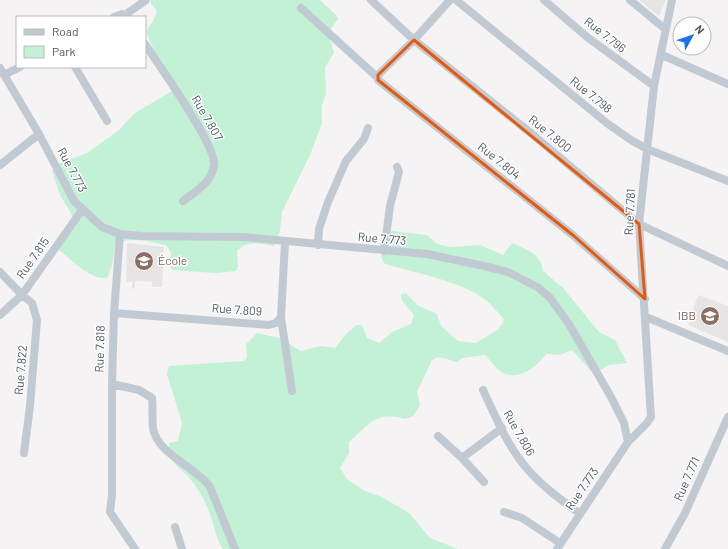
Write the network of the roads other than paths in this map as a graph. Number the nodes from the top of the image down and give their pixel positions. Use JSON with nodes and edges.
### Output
{"nodes":[{"id":1,"x":146,"y":0,"type":"edge"},
{"id":2,"x":371,"y":0,"type":"edge"},
{"id":3,"x":450,"y":0,"type":"edge"},
{"id":4,"x":456,"y":0,"type":"edge"},
{"id":5,"x":544,"y":0,"type":"edge"},
{"id":6,"x":630,"y":0,"type":"edge"},
{"id":7,"x":672,"y":0,"type":"edge"},
{"id":8,"x":301,"y":8,"type":"dead end"},
{"id":9,"x":125,"y":16,"type":"edge"},
{"id":10,"x":665,"y":29,"type":"junction"},
{"id":11,"x":414,"y":40,"type":"junction"},
{"id":12,"x":146,"y":46,"type":"edge"},
{"id":13,"x":662,"y":55,"type":"junction"},
{"id":14,"x":16,"y":68,"type":"edge"},
{"id":15,"x":76,"y":68,"type":"edge"},
{"id":16,"x":2,"y":72,"type":"edge"},
{"id":17,"x":377,"y":77,"type":"junction"},
{"id":18,"x":728,"y":84,"type":"edge"},
{"id":19,"x":654,"y":86,"type":"junction"},
{"id":20,"x":107,"y":121,"type":"dead end"},
{"id":21,"x":368,"y":128,"type":"dead end"},
{"id":22,"x":39,"y":134,"type":"junction"},
{"id":23,"x":648,"y":149,"type":"junction"},
{"id":24,"x":0,"y":165,"type":"edge"},
{"id":25,"x":397,"y":168,"type":"dead end"},
{"id":26,"x":728,"y":181,"type":"edge"},
{"id":27,"x":183,"y":201,"type":"dead end"},
{"id":28,"x":82,"y":210,"type":"junction"},
{"id":29,"x":639,"y":224,"type":"junction"},
{"id":30,"x":120,"y":234,"type":"junction"},
{"id":31,"x":285,"y":242,"type":"junction"},
{"id":32,"x":318,"y":245,"type":"junction"},
{"id":33,"x":384,"y":251,"type":"junction"},
{"id":34,"x":728,"y":266,"type":"edge"},
{"id":35,"x":0,"y":272,"type":"edge"},
{"id":36,"x":22,"y":295,"type":"junction"},
{"id":37,"x":645,"y":299,"type":"junction"},
{"id":38,"x":114,"y":313,"type":"junction"},
{"id":39,"x":0,"y":315,"type":"edge"},
{"id":40,"x":281,"y":317,"type":"junction"},
{"id":41,"x":646,"y":317,"type":"junction"},
{"id":42,"x":728,"y":352,"type":"edge"},
{"id":43,"x":112,"y":384,"type":"junction"},
{"id":44,"x":483,"y":390,"type":"dead end"},
{"id":45,"x":292,"y":391,"type":"dead end"},
{"id":46,"x":728,"y":417,"type":"edge"},
{"id":47,"x":502,"y":428,"type":"junction"},
{"id":48,"x":438,"y":436,"type":"dead end"},
{"id":49,"x":628,"y":442,"type":"junction"},
{"id":50,"x":24,"y":453,"type":"dead end"},
{"id":51,"x":462,"y":458,"type":"junction"},
{"id":52,"x":484,"y":482,"type":"dead end"},
{"id":53,"x":504,"y":512,"type":"dead end"},
{"id":54,"x":580,"y":513,"type":"junction"},
{"id":55,"x":175,"y":527,"type":"dead end"},
{"id":56,"x":558,"y":546,"type":"edge"},
{"id":57,"x":135,"y":549,"type":"edge"},
{"id":58,"x":182,"y":549,"type":"edge"},
{"id":59,"x":235,"y":549,"type":"edge"},
{"id":60,"x":665,"y":549,"type":"edge"}],
"edges":[{"from":1,"to":9,"type":"street"},
{"from":2,"to":11,"type":"street","name":"Rue 7.800"},
{"from":3,"to":11,"type":"street"},
{"from":4,"to":23,"type":"street","name":"Rue 7.798"},
{"from":5,"to":19,"type":"street","name":"Rue 7.796"},
{"from":6,"to":10,"type":"street"},
{"from":7,"to":10,"type":"street","name":"Rue 7.781"},
{"from":8,"to":17,"type":"street","name":"Rue 7.804"},
{"from":10,"to":13,"type":"street","name":"Rue 7.781"},
{"from":11,"to":17,"type":"street"},
{"from":11,"to":29,"type":"street","name":"Rue 7.800"},
{"from":12,"to":27,"type":"street","name":"Rue 7.807"},
{"from":13,"to":18,"type":"street"},
{"from":13,"to":19,"type":"street","name":"Rue 7.781"},
{"from":14,"to":16,"type":"street"},
{"from":15,"to":20,"type":"street"},
{"from":16,"to":22,"type":"street","name":"Rue 7.773"},
{"from":17,"to":37,"type":"street","name":"Rue 7.804"},
{"from":19,"to":23,"type":"street","name":"Rue 7.781"},
{"from":21,"to":32,"type":"street"},
{"from":22,"to":24,"type":"street"},
{"from":22,"to":28,"type":"street","name":"Rue 7.773"},
{"from":23,"to":26,"type":"street","name":"Rue 7.798"},
{"from":23,"to":29,"type":"street","name":"Rue 7.781"},
{"from":25,"to":33,"type":"street"},
{"from":28,"to":30,"type":"street","name":"Rue 7.773"},
{"from":28,"to":36,"type":"street","name":"Rue 7.815"},
{"from":29,"to":34,"type":"street","name":"Rue 7.800"},
{"from":29,"to":37,"type":"street","name":"Rue 7.781"},
{"from":30,"to":31,"type":"street","name":"Rue 7.773"},
{"from":30,"to":38,"type":"street","name":"Rue 7.818"},
{"from":31,"to":32,"type":"street","name":"Rue 7.773"},
{"from":31,"to":40,"type":"street"},
{"from":32,"to":33,"type":"street","name":"Rue 7.773"},
{"from":33,"to":49,"type":"street","name":"Rue 7.773"},
{"from":35,"to":36,"type":"street","name":"Rue 7.822"},
{"from":36,"to":39,"type":"street","name":"Rue 7.815"},
{"from":36,"to":50,"type":"street","name":"Rue 7.822"},
{"from":37,"to":41,"type":"street","name":"Rue 7.781"},
{"from":38,"to":40,"type":"street","name":"Rue 7.809"},
{"from":38,"to":43,"type":"street","name":"Rue 7.818"},
{"from":40,"to":45,"type":"street"},
{"from":41,"to":42,"type":"street"},
{"from":41,"to":49,"type":"street","name":"Rue 7.781"},
{"from":43,"to":57,"type":"street"},
{"from":43,"to":59,"type":"street","name":"Rue 7.818"},
{"from":44,"to":47,"type":"street","name":"Rue 7.806"},
{"from":46,"to":60,"type":"street","name":"Rue 7.771"},
{"from":47,"to":51,"type":"street"},
{"from":47,"to":54,"type":"street","name":"Rue 7.806"},
{"from":48,"to":51,"type":"street"},
{"from":49,"to":54,"type":"street","name":"Rue 7.773"},
{"from":51,"to":52,"type":"street"},
{"from":53,"to":56,"type":"street"},
{"from":54,"to":56,"type":"street","name":"Rue 7.773"},
{"from":55,"to":58,"type":"street"}]}
